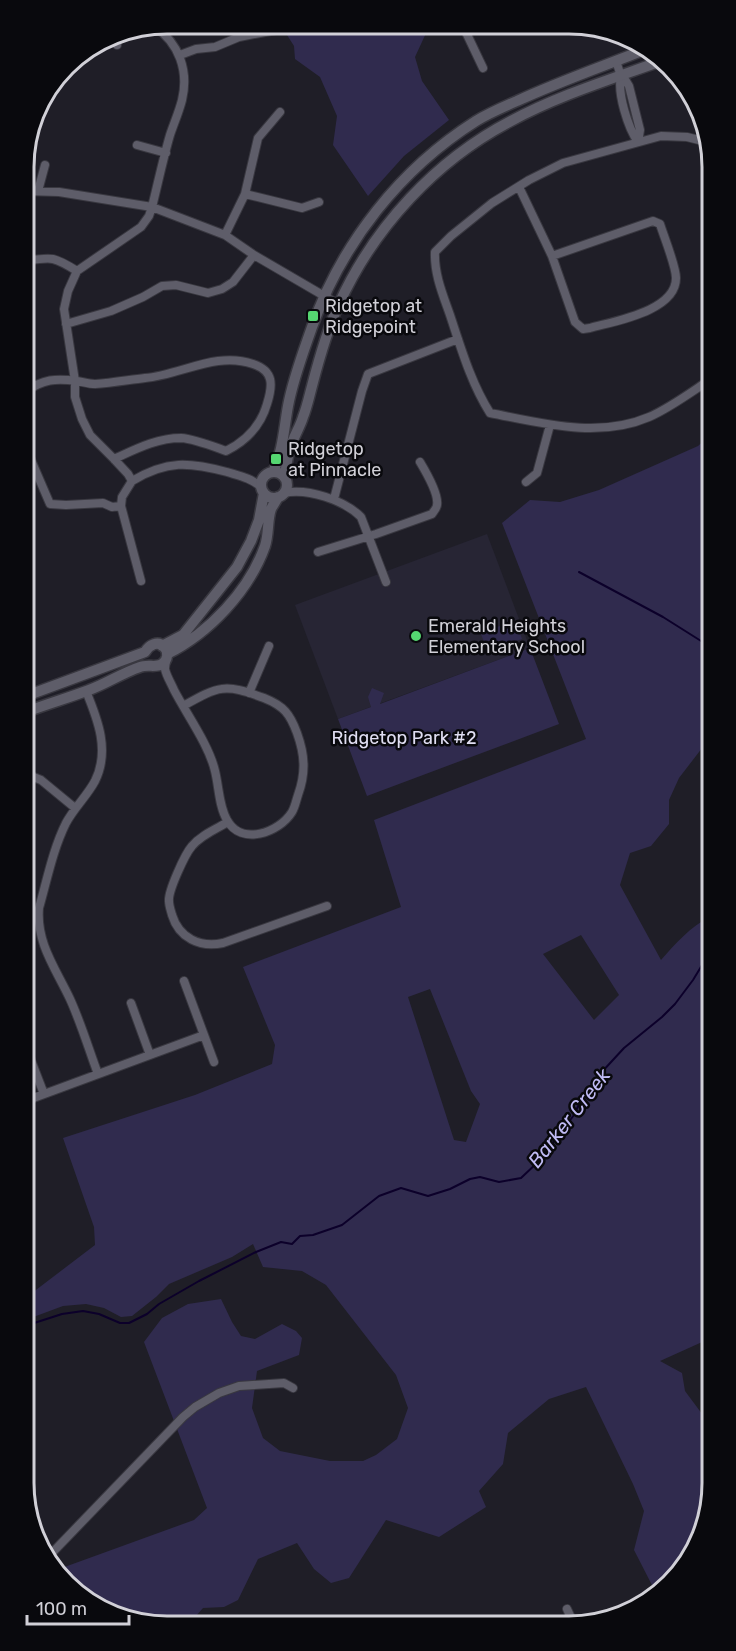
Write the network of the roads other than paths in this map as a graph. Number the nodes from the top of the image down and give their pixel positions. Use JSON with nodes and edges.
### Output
{"nodes":[{"id":1,"x":467,"y":34,"type":"edge"},
{"id":2,"x":166,"y":35,"type":"edge"},
{"id":3,"x":251,"y":35,"type":"edge"},
{"id":4,"x":636,"y":53,"type":"edge"},
{"id":5,"x":180,"y":55,"type":"junction"},
{"id":6,"x":616,"y":61,"type":"junction"},
{"id":7,"x":652,"y":65,"type":"edge"},
{"id":8,"x":483,"y":68,"type":"dead end"},
{"id":9,"x":621,"y":76,"type":"junction"},
{"id":10,"x":280,"y":112,"type":"dead end"},
{"id":11,"x":698,"y":140,"type":"edge"},
{"id":12,"x":638,"y":142,"type":"junction"},
{"id":13,"x":137,"y":145,"type":"dead end"},
{"id":14,"x":166,"y":153,"type":"junction"},
{"id":15,"x":45,"y":165,"type":"dead end"},
{"id":16,"x":519,"y":187,"type":"junction"},
{"id":17,"x":35,"y":191,"type":"edge"},
{"id":18,"x":38,"y":191,"type":"junction"},
{"id":19,"x":245,"y":194,"type":"junction"},
{"id":20,"x":319,"y":202,"type":"dead end"},
{"id":21,"x":152,"y":207,"type":"junction"},
{"id":22,"x":225,"y":235,"type":"junction"},
{"id":23,"x":254,"y":255,"type":"junction"},
{"id":24,"x":552,"y":256,"type":"junction"},
{"id":25,"x":35,"y":259,"type":"edge"},
{"id":26,"x":77,"y":271,"type":"junction"},
{"id":27,"x":324,"y":295,"type":"junction"},
{"id":28,"x":338,"y":304,"type":"junction"},
{"id":29,"x":66,"y":324,"type":"junction"},
{"id":30,"x":458,"y":339,"type":"junction"},
{"id":31,"x":75,"y":381,"type":"junction"},
{"id":32,"x":702,"y":385,"type":"edge"},
{"id":33,"x":35,"y":387,"type":"edge"},
{"id":34,"x":550,"y":425,"type":"junction"},
{"id":35,"x":114,"y":459,"type":"junction"},
{"id":36,"x":420,"y":462,"type":"dead end"},
{"id":37,"x":35,"y":469,"type":"edge"},
{"id":38,"x":132,"y":481,"type":"junction"},
{"id":39,"x":263,"y":482,"type":"junction"},
{"id":40,"x":526,"y":482,"type":"dead end"},
{"id":41,"x":286,"y":488,"type":"junction"},
{"id":42,"x":334,"y":499,"type":"junction"},
{"id":43,"x":122,"y":506,"type":"junction"},
{"id":44,"x":369,"y":536,"type":"junction"},
{"id":45,"x":318,"y":552,"type":"dead end"},
{"id":46,"x":141,"y":581,"type":"dead end"},
{"id":47,"x":386,"y":582,"type":"dead end"},
{"id":48,"x":269,"y":646,"type":"dead end"},
{"id":49,"x":146,"y":651,"type":"junction"},
{"id":50,"x":162,"y":660,"type":"junction"},
{"id":51,"x":86,"y":691,"type":"junction"},
{"id":52,"x":35,"y":693,"type":"edge"},
{"id":53,"x":249,"y":693,"type":"junction"},
{"id":54,"x":183,"y":706,"type":"junction"},
{"id":55,"x":35,"y":709,"type":"edge"},
{"id":56,"x":35,"y":778,"type":"edge"},
{"id":57,"x":75,"y":808,"type":"junction"},
{"id":58,"x":228,"y":822,"type":"junction"},
{"id":59,"x":327,"y":906,"type":"dead end"},
{"id":60,"x":183,"y":981,"type":"dead end"},
{"id":61,"x":131,"y":1003,"type":"dead end"},
{"id":62,"x":204,"y":1035,"type":"junction"},
{"id":63,"x":150,"y":1055,"type":"junction"},
{"id":64,"x":214,"y":1062,"type":"dead end"},
{"id":65,"x":35,"y":1071,"type":"edge"},
{"id":66,"x":98,"y":1074,"type":"junction"},
{"id":67,"x":44,"y":1094,"type":"junction"},
{"id":68,"x":35,"y":1097,"type":"edge"},
{"id":69,"x":293,"y":1388,"type":"dead end"},
{"id":70,"x":53,"y":1552,"type":"edge"},
{"id":71,"x":567,"y":1609,"type":"dead end"},
{"id":72,"x":570,"y":1616,"type":"edge"}],
"edges":[{"from":1,"to":8,"type":"street"},
{"from":2,"to":5,"type":"street"},
{"from":3,"to":5,"type":"street"},
{"from":4,"to":6,"type":"main road"},
{"from":5,"to":14,"type":"street"},
{"from":6,"to":9,"type":"street"},
{"from":6,"to":27,"type":"main road"},
{"from":7,"to":9,"type":"main road"},
{"from":9,"to":12,"type":"street"},
{"from":9,"to":28,"type":"main road"},
{"from":10,"to":19,"type":"street"},
{"from":11,"to":12,"type":"street"},
{"from":12,"to":16,"type":"street"},
{"from":13,"to":14,"type":"street"},
{"from":14,"to":21,"type":"street"},
{"from":15,"to":18,"type":"street"},
{"from":16,"to":24,"type":"street"},
{"from":16,"to":30,"type":"street"},
{"from":17,"to":18,"type":"street"},
{"from":18,"to":21,"type":"street"},
{"from":19,"to":20,"type":"street"},
{"from":19,"to":22,"type":"street"},
{"from":21,"to":22,"type":"street"},
{"from":21,"to":26,"type":"street"},
{"from":22,"to":23,"type":"street"},
{"from":23,"to":27,"type":"street"},
{"from":23,"to":29,"type":"street"},
{"from":24,"to":24,"type":"street"},
{"from":25,"to":26,"type":"street"},
{"from":26,"to":29,"type":"street"},
{"from":27,"to":28,"type":"street"},
{"from":27,"to":39,"type":"main road"},
{"from":28,"to":41,"type":"main road"},
{"from":29,"to":31,"type":"street"},
{"from":30,"to":34,"type":"street"},
{"from":30,"to":42,"type":"street"},
{"from":31,"to":33,"type":"street"},
{"from":31,"to":35,"type":"street"},
{"from":31,"to":35,"type":"street"},
{"from":32,"to":34,"type":"street"},
{"from":34,"to":40,"type":"street"},
{"from":35,"to":38,"type":"street"},
{"from":36,"to":44,"type":"street"},
{"from":37,"to":43,"type":"street"},
{"from":38,"to":39,"type":"street"},
{"from":38,"to":43,"type":"street"},
{"from":39,"to":41,"type":"main road"},
{"from":39,"to":41,"type":"main road"},
{"from":39,"to":50,"type":"main road"},
{"from":41,"to":42,"type":"street"},
{"from":41,"to":50,"type":"main road"},
{"from":42,"to":44,"type":"street"},
{"from":43,"to":46,"type":"street"},
{"from":44,"to":45,"type":"street"},
{"from":44,"to":47,"type":"street"},
{"from":48,"to":53,"type":"street"},
{"from":49,"to":50,"type":"main road"},
{"from":49,"to":50,"type":"main road"},
{"from":49,"to":52,"type":"main road"},
{"from":50,"to":51,"type":"main road"},
{"from":50,"to":54,"type":"street"},
{"from":51,"to":55,"type":"main road"},
{"from":51,"to":57,"type":"street"},
{"from":53,"to":54,"type":"street"},
{"from":53,"to":58,"type":"street"},
{"from":54,"to":58,"type":"street"},
{"from":56,"to":57,"type":"street"},
{"from":57,"to":66,"type":"street"},
{"from":58,"to":59,"type":"street"},
{"from":60,"to":62,"type":"street"},
{"from":61,"to":63,"type":"street"},
{"from":62,"to":63,"type":"street"},
{"from":62,"to":64,"type":"street"},
{"from":63,"to":66,"type":"street"},
{"from":65,"to":67,"type":"street"},
{"from":66,"to":67,"type":"street"},
{"from":67,"to":68,"type":"street"},
{"from":69,"to":70,"type":"street"},
{"from":71,"to":72,"type":"street"}]}
